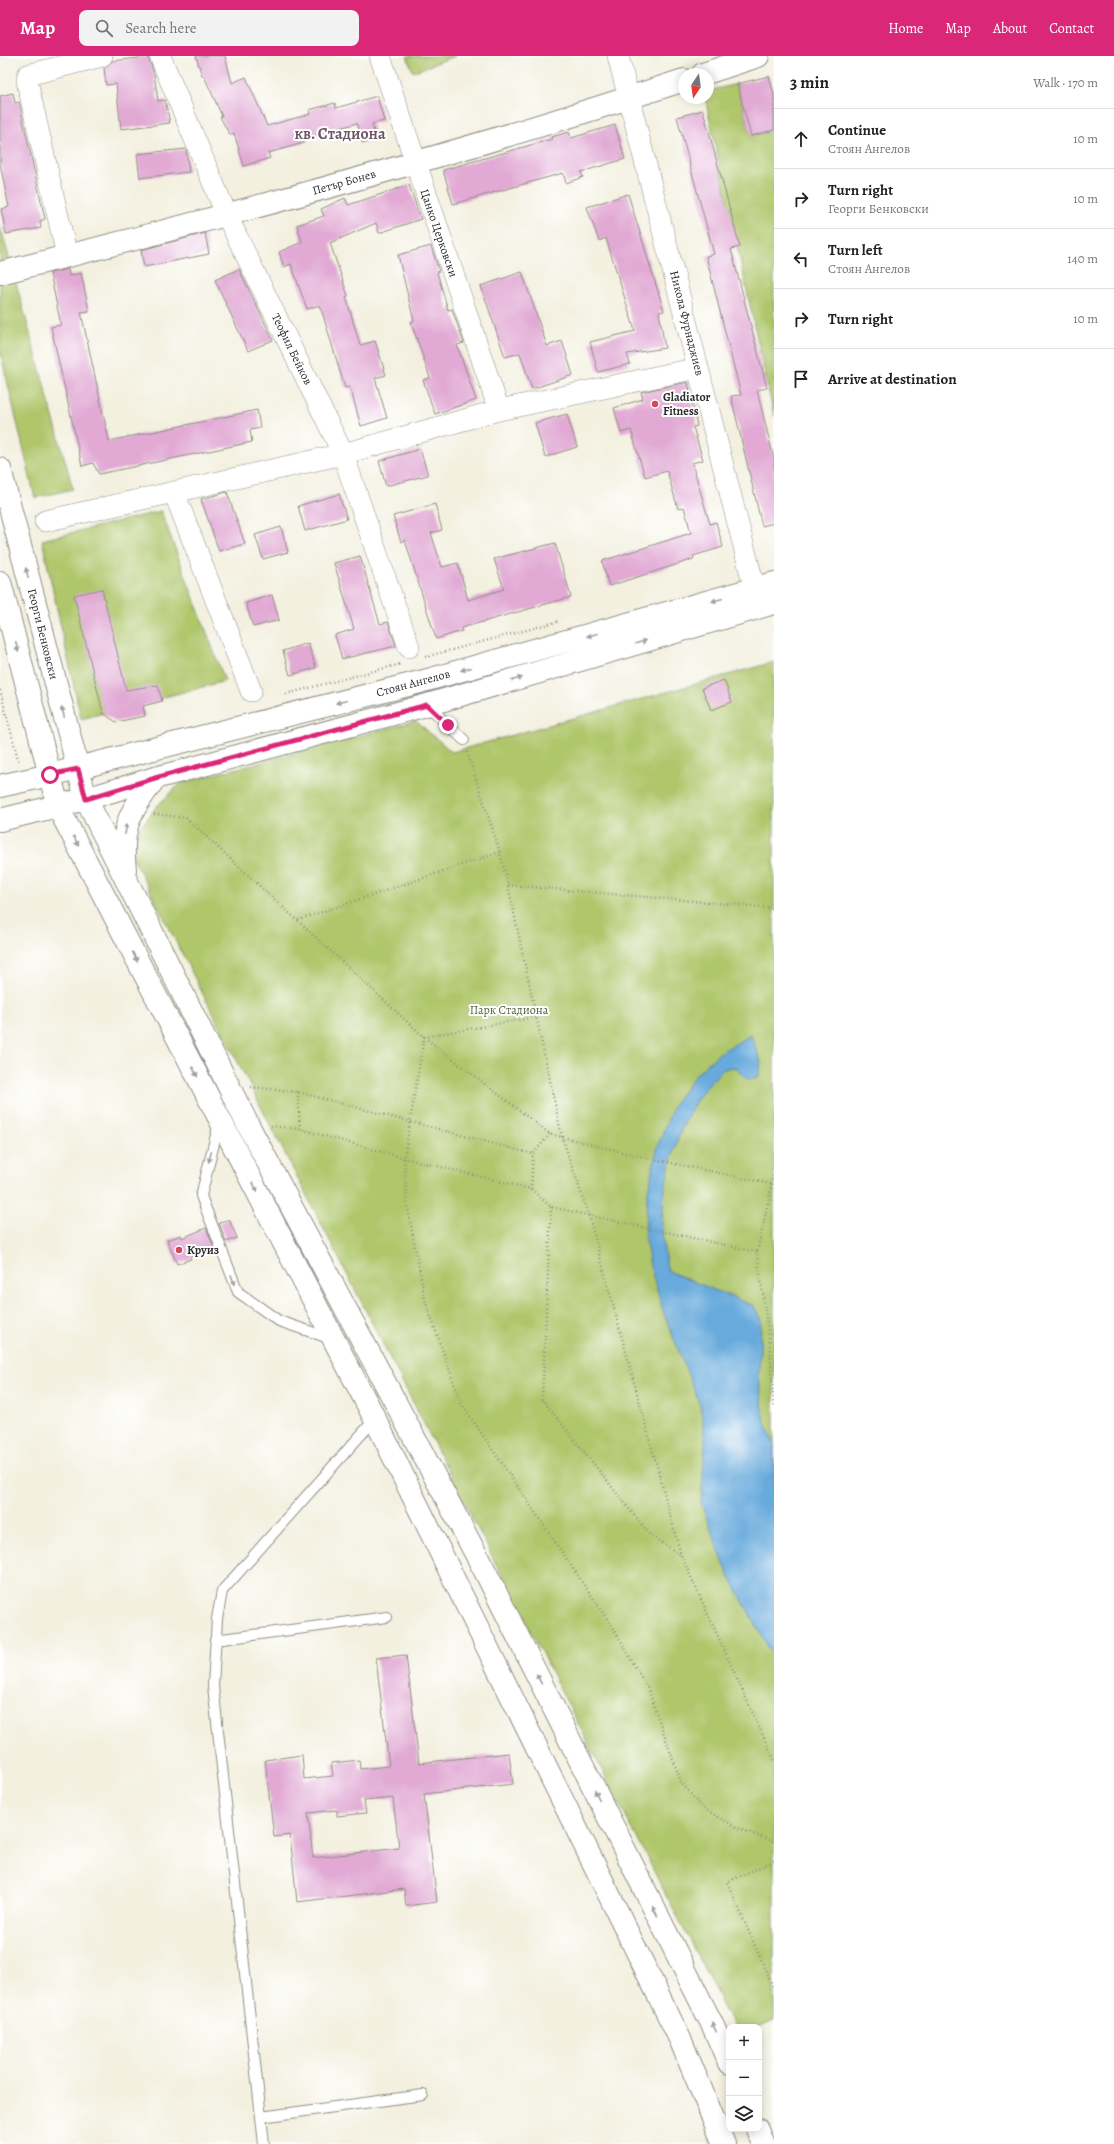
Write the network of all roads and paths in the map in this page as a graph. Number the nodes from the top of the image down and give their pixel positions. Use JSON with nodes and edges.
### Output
{"nodes":[{"id":1,"x":102,"y":56,"type":"edge"},
{"id":2,"x":160,"y":56,"type":"edge"},
{"id":3,"x":380,"y":56,"type":"edge"},
{"id":4,"x":618,"y":56,"type":"edge"},
{"id":5,"x":758,"y":56,"type":"edge"},
{"id":6,"x":714,"y":70,"type":"edge"},
{"id":7,"x":678,"y":82,"type":"edge"},
{"id":8,"x":630,"y":98,"type":"junction"},
{"id":9,"x":416,"y":162,"type":"junction"},
{"id":10,"x":227,"y":216,"type":"junction"},
{"id":11,"x":67,"y":256,"type":"junction"},
{"id":12,"x":0,"y":273,"type":"edge"},
{"id":13,"x":698,"y":368,"type":"junction"},
{"id":14,"x":499,"y":410,"type":"junction"},
{"id":15,"x":343,"y":454,"type":"junction"},
{"id":16,"x":0,"y":468,"type":"edge"},
{"id":17,"x":174,"y":492,"type":"junction"},
{"id":18,"x":45,"y":521,"type":"dead end"},
{"id":19,"x":0,"y":582,"type":"edge"},
{"id":20,"x":764,"y":586,"type":"edge"},
{"id":21,"x":774,"y":603,"type":"edge"},
{"id":22,"x":409,"y":647,"type":"dead end"},
{"id":23,"x":0,"y":690,"type":"edge"},
{"id":24,"x":251,"y":691,"type":"dead end"},
{"id":25,"x":427,"y":705,"type":"junction"},
{"id":26,"x":464,"y":740,"type":"joint"},
{"id":27,"x":78,"y":769,"type":"junction"},
{"id":28,"x":50,"y":775,"type":"junction"},
{"id":29,"x":155,"y":778,"type":"junction"},
{"id":30,"x":23,"y":780,"type":"junction"},
{"id":31,"x":0,"y":786,"type":"edge"},
{"id":32,"x":86,"y":799,"type":"junction"},
{"id":33,"x":58,"y":807,"type":"junction"},
{"id":34,"x":133,"y":811,"type":"junction"},
{"id":35,"x":0,"y":820,"type":"edge"},
{"id":36,"x":500,"y":852,"type":"junction"},
{"id":37,"x":127,"y":882,"type":"junction"},
{"id":38,"x":508,"y":885,"type":"junction"},
{"id":39,"x":774,"y":908,"type":"edge"},
{"id":40,"x":298,"y":920,"type":"junction"},
{"id":41,"x":535,"y":1017,"type":"junction"},
{"id":42,"x":424,"y":1037,"type":"junction"},
{"id":43,"x":228,"y":1084,"type":"junction"},
{"id":44,"x":298,"y":1092,"type":"junction"},
{"id":45,"x":220,"y":1119,"type":"junction"},
{"id":46,"x":409,"y":1122,"type":"junction"},
{"id":47,"x":248,"y":1125,"type":"junction"},
{"id":48,"x":300,"y":1129,"type":"junction"},
{"id":49,"x":550,"y":1134,"type":"junction"},
{"id":50,"x":562,"y":1138,"type":"junction"},
{"id":51,"x":533,"y":1154,"type":"junction"},
{"id":52,"x":404,"y":1158,"type":"junction"},
{"id":53,"x":774,"y":1176,"type":"edge"},
{"id":54,"x":771,"y":1184,"type":"junction"},
{"id":55,"x":531,"y":1189,"type":"junction"},
{"id":56,"x":552,"y":1207,"type":"junction"},
{"id":57,"x":588,"y":1216,"type":"junction"},
{"id":58,"x":757,"y":1252,"type":"junction"},
{"id":59,"x":334,"y":1340,"type":"junction"},
{"id":60,"x":774,"y":1406,"type":"edge"},
{"id":61,"x":375,"y":1419,"type":"junction"},
{"id":62,"x":681,"y":1555,"type":"junction"},
{"id":63,"x":387,"y":1617,"type":"dead end"},
{"id":64,"x":215,"y":1640,"type":"junction"},
{"id":65,"x":774,"y":1760,"type":"edge"},
{"id":66,"x":774,"y":1842,"type":"edge"},
{"id":67,"x":774,"y":1861,"type":"edge"},
{"id":68,"x":774,"y":1989,"type":"edge"},
{"id":69,"x":728,"y":2060,"type":"edge"},
{"id":70,"x":423,"y":2095,"type":"dead end"},
{"id":71,"x":261,"y":2116,"type":"junction"},
{"id":72,"x":758,"y":2132,"type":"edge"},
{"id":73,"x":264,"y":2144,"type":"edge"},
{"id":74,"x":724,"y":2144,"type":"edge"},
{"id":75,"x":764,"y":2144,"type":"edge"}],
"edges":[{"from":1,"to":11,"type":"street"},
{"from":2,"to":10,"type":"street","name":"Теофил Бейков"},
{"from":3,"to":9,"type":"street","name":"Цанко Церковски"},
{"from":4,"to":8,"type":"street","name":"Никола Фурнаджиев"},
{"from":5,"to":6,"type":"main road"},
{"from":7,"to":8,"type":"main road","name":"Петър Бонев"},
{"from":8,"to":9,"type":"main road","name":"Петър Бонев"},
{"from":8,"to":13,"type":"street","name":"Никола Фурнаджиев"},
{"from":9,"to":10,"type":"main road","name":"Петър Бонев"},
{"from":9,"to":14,"type":"street","name":"Цанко Церковски"},
{"from":10,"to":11,"type":"main road","name":"Петър Бонев"},
{"from":10,"to":15,"type":"street","name":"Теофил Бейков"},
{"from":11,"to":12,"type":"main road","name":"Петър Бонев"},
{"from":13,"to":14,"type":"street"},
{"from":13,"to":20,"type":"street","name":"Никола Фурнаджиев"},
{"from":14,"to":15,"type":"street"},
{"from":15,"to":17,"type":"street"},
{"from":15,"to":22,"type":"street","name":"Теофил Бейков"},
{"from":27,"to":16,"type":"main road","name":"Георги Бенковски","one_way":true},
{"from":17,"to":18,"type":"street"},
{"from":17,"to":24,"type":"street"},
{"from":19,"to":28,"type":"main road","one_way":true},
{"from":20,"to":27,"type":"main road","name":"Стоян Ангелов","one_way":true},
{"from":25,"to":21,"type":"main road","name":"Стоян Ангелов","one_way":true},
{"from":23,"to":30,"type":"path"},
{"from":25,"to":26,"type":"lane"},
{"from":25,"to":29,"type":"main road","name":"Стоян Ангелов"},
{"from":26,"to":36,"type":"path"},
{"from":27,"to":28,"type":"main road","name":"Стоян Ангелов"},
{"from":27,"to":32,"type":"main road","name":"Георги Бенковски"},
{"from":28,"to":30,"type":"main road","name":"Стоян Ангелов"},
{"from":28,"to":33,"type":"main road"},
{"from":29,"to":32,"type":"main road","name":"Стоян Ангелов"},
{"from":29,"to":34,"type":"main road"},
{"from":30,"to":31,"type":"main road","name":"Стоян Ангелов"},
{"from":32,"to":33,"type":"main road","name":"Стоян Ангелов"},
{"from":32,"to":37,"type":"main road","name":"Георги Бенковски"},
{"from":33,"to":35,"type":"main road","name":"Стоян Ангелов"},
{"from":33,"to":45,"type":"main road","one_way":true},
{"from":37,"to":34,"type":"main road","one_way":true},
{"from":34,"to":40,"type":"path"},
{"from":36,"to":38,"type":"path"},
{"from":36,"to":40,"type":"path"},
{"from":37,"to":43,"type":"main road","name":"Георги Бенковски"},
{"from":38,"to":39,"type":"path"},
{"from":38,"to":41,"type":"path"},
{"from":40,"to":42,"type":"path"},
{"from":41,"to":42,"type":"path"},
{"from":41,"to":50,"type":"path"},
{"from":42,"to":46,"type":"path"},
{"from":42,"to":49,"type":"path"},
{"from":43,"to":44,"type":"path"},
{"from":43,"to":47,"type":"main road","name":"Георги Бенковски"},
{"from":44,"to":46,"type":"path"},
{"from":44,"to":48,"type":"path"},
{"from":45,"to":59,"type":"main road","one_way":true},
{"from":45,"to":59,"type":"lane","one_way":true},
{"from":46,"to":51,"type":"path"},
{"from":46,"to":52,"type":"path"},
{"from":47,"to":48,"type":"path"},
{"from":69,"to":47,"type":"main road","name":"Георги Бенковски","one_way":true},
{"from":48,"to":52,"type":"path"},
{"from":49,"to":50,"type":"path"},
{"from":49,"to":51,"type":"path"},
{"from":50,"to":54,"type":"path"},
{"from":50,"to":57,"type":"path"},
{"from":51,"to":55,"type":"path"},
{"from":52,"to":55,"type":"path"},
{"from":52,"to":66,"type":"path"},
{"from":53,"to":54,"type":"path"},
{"from":54,"to":58,"type":"path"},
{"from":55,"to":56,"type":"path"},
{"from":56,"to":57,"type":"path"},
{"from":56,"to":62,"type":"path"},
{"from":57,"to":58,"type":"path"},
{"from":57,"to":62,"type":"path"},
{"from":58,"to":60,"type":"path"},
{"from":59,"to":61,"type":"main road"},
{"from":61,"to":64,"type":"lane"},
{"from":61,"to":74,"type":"main road"},
{"from":62,"to":65,"type":"path"},
{"from":63,"to":64,"type":"lane"},
{"from":64,"to":71,"type":"lane"},
{"from":67,"to":68,"type":"path"},
{"from":70,"to":71,"type":"lane"},
{"from":71,"to":73,"type":"lane"},
{"from":72,"to":75,"type":"main road"}]}
